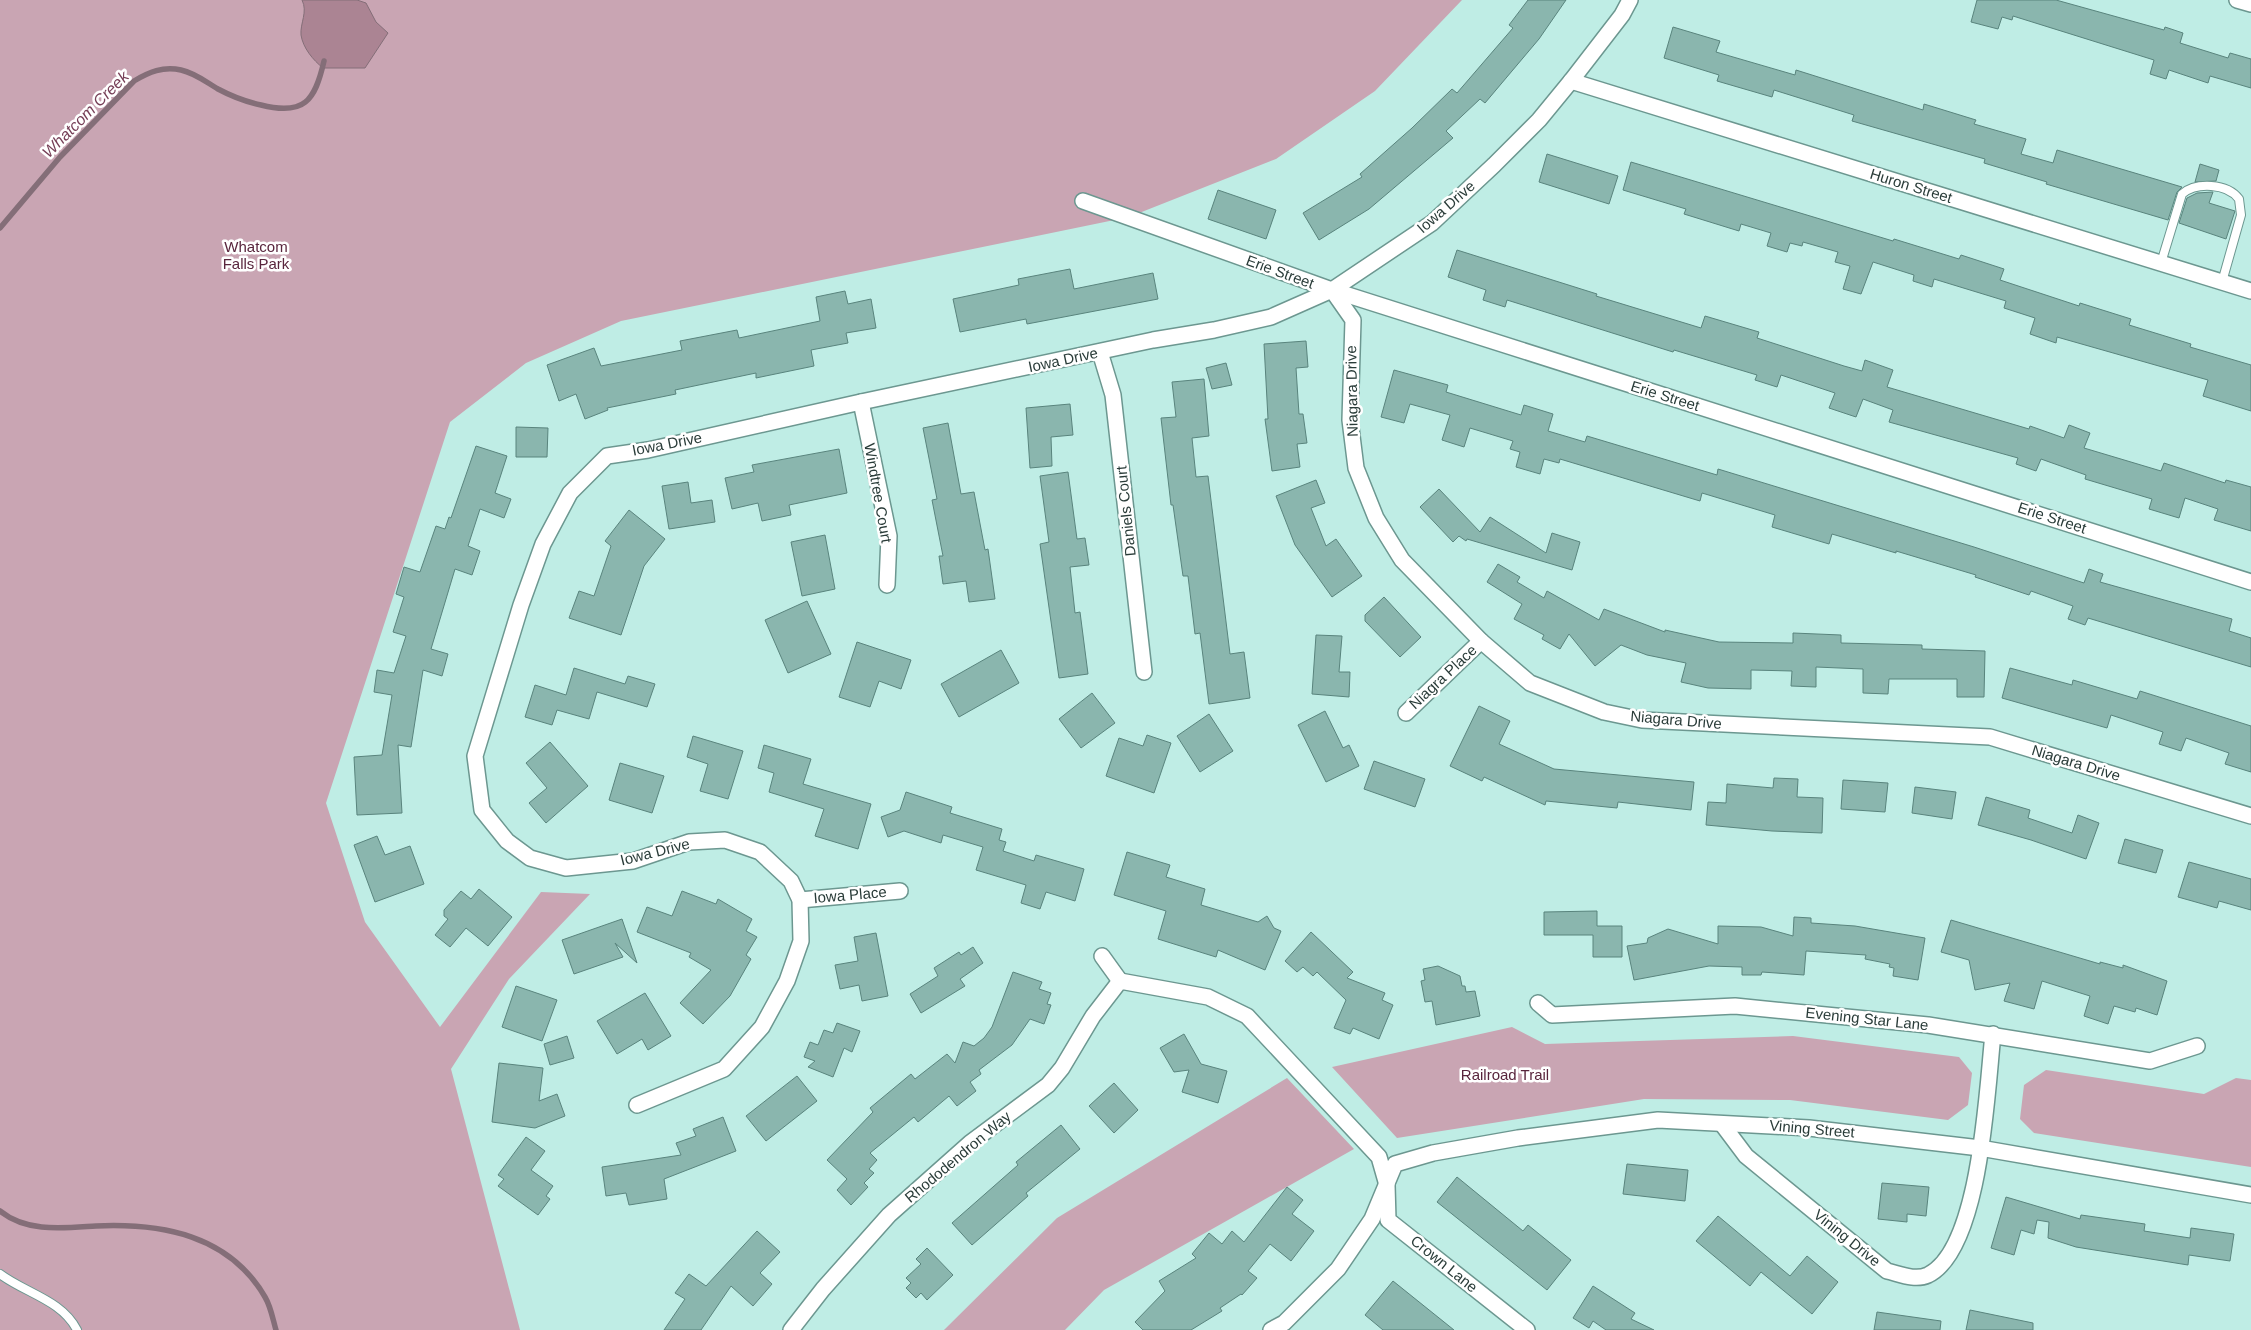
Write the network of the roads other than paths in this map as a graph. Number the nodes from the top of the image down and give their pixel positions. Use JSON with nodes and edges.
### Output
{"nodes":[{"id":1,"x":1630,"y":0,"type":"edge"},
{"id":2,"x":2237,"y":0,"type":"edge"},
{"id":3,"x":2251,"y":4,"type":"edge"},
{"id":4,"x":1571,"y":81,"type":"junction"},
{"id":5,"x":1083,"y":201,"type":"dead end"},
{"id":6,"x":2161,"y":263,"type":"junction"},
{"id":7,"x":2222,"y":282,"type":"junction"},
{"id":8,"x":1332,"y":290,"type":"junction"},
{"id":9,"x":2251,"y":291,"type":"edge"},
{"id":10,"x":1100,"y":352,"type":"junction"},
{"id":11,"x":861,"y":402,"type":"junction"},
{"id":12,"x":2251,"y":582,"type":"edge"},
{"id":13,"x":887,"y":585,"type":"dead end"},
{"id":14,"x":1481,"y":641,"type":"junction"},
{"id":15,"x":1144,"y":672,"type":"dead end"},
{"id":16,"x":1406,"y":712,"type":"dead end"},
{"id":17,"x":2251,"y":816,"type":"edge"},
{"id":18,"x":900,"y":891,"type":"dead end"},
{"id":19,"x":800,"y":900,"type":"junction"},
{"id":20,"x":1102,"y":956,"type":"dead end"},
{"id":21,"x":1120,"y":981,"type":"junction"},
{"id":22,"x":1538,"y":1003,"type":"dead end"},
{"id":23,"x":1993,"y":1034,"type":"junction"},
{"id":24,"x":2197,"y":1046,"type":"dead end"},
{"id":25,"x":637,"y":1105,"type":"dead end"},
{"id":26,"x":1722,"y":1124,"type":"junction"},
{"id":27,"x":1980,"y":1148,"type":"junction"},
{"id":28,"x":1387,"y":1185,"type":"junction"},
{"id":29,"x":2251,"y":1194,"type":"edge"},
{"id":30,"x":0,"y":1274,"type":"edge"},
{"id":31,"x":77,"y":1330,"type":"edge"},
{"id":32,"x":791,"y":1330,"type":"edge"},
{"id":33,"x":1271,"y":1330,"type":"edge"},
{"id":34,"x":1526,"y":1330,"type":"edge"}],
"edges":[{"from":1,"to":4,"type":"street","name":"Iowa Drive"},
{"from":2,"to":3,"type":"street"},
{"from":4,"to":6,"type":"street","name":"Huron Street"},
{"from":4,"to":8,"type":"street","name":"Iowa Drive"},
{"from":5,"to":8,"type":"street","name":"Erie Street"},
{"from":6,"to":7,"type":"street","name":"Huron Street"},
{"from":6,"to":7,"type":"lane"},
{"from":7,"to":9,"type":"street","name":"Huron Street"},
{"from":8,"to":10,"type":"street","name":"Iowa Drive"},
{"from":8,"to":12,"type":"street","name":"Erie Street"},
{"from":8,"to":14,"type":"street","name":"Niagara Drive"},
{"from":10,"to":11,"type":"street","name":"Iowa Drive"},
{"from":10,"to":15,"type":"street","name":"Daniels Court"},
{"from":11,"to":13,"type":"street","name":"Windtree Court"},
{"from":11,"to":19,"type":"street","name":"Iowa Drive"},
{"from":14,"to":16,"type":"street","name":"Niagra Place"},
{"from":14,"to":17,"type":"street","name":"Niagara Drive"},
{"from":18,"to":19,"type":"street","name":"Iowa Place"},
{"from":19,"to":25,"type":"street","name":"Iowa Drive"},
{"from":20,"to":21,"type":"street"},
{"from":21,"to":28,"type":"street"},
{"from":21,"to":32,"type":"street","name":"Rhododendron Way"},
{"from":22,"to":23,"type":"street","name":"Evening Star Lane"},
{"from":23,"to":24,"type":"street","name":"Evening Star Lane"},
{"from":23,"to":27,"type":"street","name":"Vining Drive"},
{"from":26,"to":27,"type":"street","name":"Vining Street"},
{"from":26,"to":27,"type":"street","name":"Vining Drive"},
{"from":26,"to":28,"type":"street","name":"Vining Street"},
{"from":27,"to":29,"type":"street","name":"Vining Street"},
{"from":28,"to":33,"type":"street"},
{"from":28,"to":34,"type":"street","name":"Crown Lane"},
{"from":30,"to":31,"type":"lane"}]}
